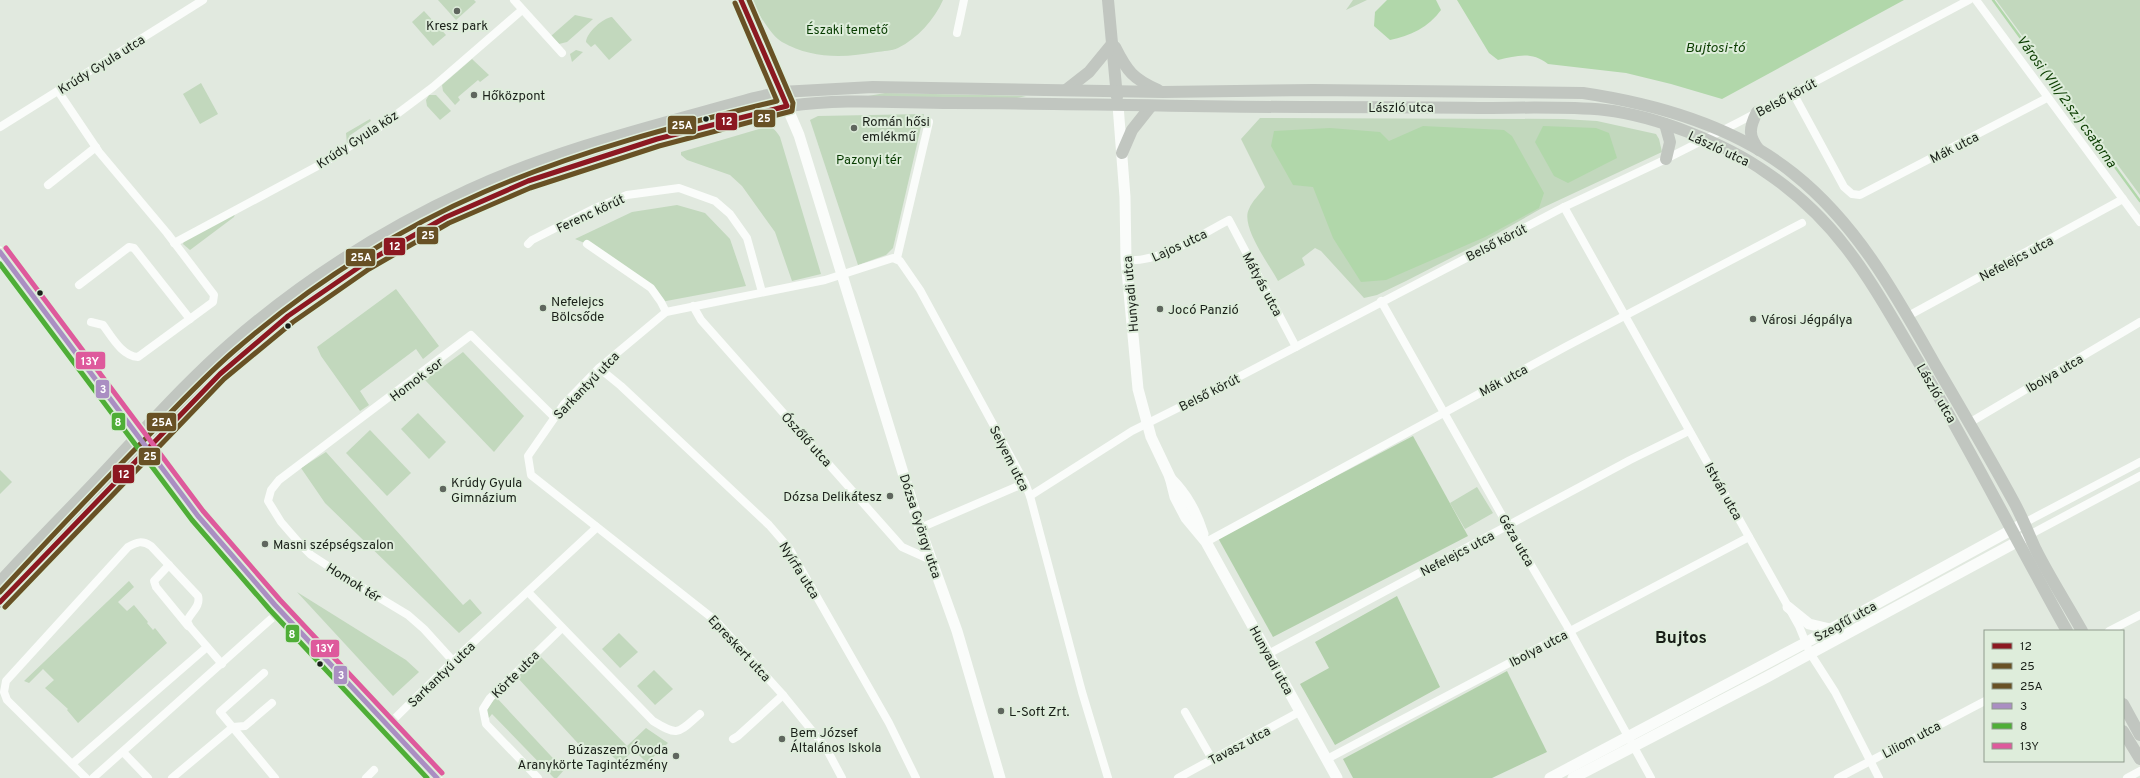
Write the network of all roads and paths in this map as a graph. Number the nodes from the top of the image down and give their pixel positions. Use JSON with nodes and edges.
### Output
{"nodes":[{"id":1,"x":203,"y":0,"type":"edge"},
{"id":2,"x":514,"y":0,"type":"edge"},
{"id":3,"x":740,"y":0,"type":"edge"},
{"id":4,"x":964,"y":0,"type":"edge"},
{"id":5,"x":1108,"y":0,"type":"edge"},
{"id":6,"x":1969,"y":0,"type":"edge"},
{"id":7,"x":1976,"y":0,"type":"edge"},
{"id":8,"x":522,"y":10,"type":"junction"},
{"id":9,"x":957,"y":33,"type":"dead end"},
{"id":10,"x":1112,"y":43,"type":"junction"},
{"id":11,"x":562,"y":53,"type":"dead end"},
{"id":12,"x":58,"y":90,"type":"junction"},
{"id":13,"x":1066,"y":90,"type":"junction"},
{"id":14,"x":1117,"y":90,"type":"junction"},
{"id":15,"x":781,"y":92,"type":"junction"},
{"id":16,"x":1163,"y":92,"type":"junction"},
{"id":17,"x":1793,"y":93,"type":"junction"},
{"id":18,"x":2047,"y":98,"type":"junction"},
{"id":19,"x":1118,"y":105,"type":"junction"},
{"id":20,"x":787,"y":106,"type":"junction"},
{"id":21,"x":1151,"y":106,"type":"junction"},
{"id":22,"x":1757,"y":112,"type":"junction"},
{"id":23,"x":929,"y":122,"type":"dead end"},
{"id":24,"x":1665,"y":124,"type":"junction"},
{"id":25,"x":0,"y":127,"type":"edge"},
{"id":26,"x":1721,"y":131,"type":"junction"},
{"id":27,"x":1704,"y":140,"type":"junction"},
{"id":28,"x":96,"y":147,"type":"junction"},
{"id":29,"x":1760,"y":151,"type":"junction"},
{"id":30,"x":1122,"y":153,"type":"junction"},
{"id":31,"x":1666,"y":159,"type":"junction"},
{"id":32,"x":48,"y":185,"type":"dead end"},
{"id":33,"x":2123,"y":199,"type":"junction"},
{"id":34,"x":1564,"y":207,"type":"junction"},
{"id":35,"x":1229,"y":220,"type":"joint"},
{"id":36,"x":2140,"y":222,"type":"edge"},
{"id":37,"x":1802,"y":223,"type":"dead end"},
{"id":38,"x":174,"y":243,"type":"junction"},
{"id":39,"x":528,"y":244,"type":"dead end"},
{"id":40,"x":587,"y":244,"type":"dead end"},
{"id":41,"x":0,"y":252,"type":"edge"},
{"id":42,"x":897,"y":258,"type":"junction"},
{"id":43,"x":1126,"y":260,"type":"junction"},
{"id":44,"x":843,"y":275,"type":"junction"},
{"id":45,"x":79,"y":284,"type":"dead end"},
{"id":46,"x":762,"y":292,"type":"junction"},
{"id":47,"x":1381,"y":301,"type":"junction"},
{"id":48,"x":693,"y":306,"type":"junction"},
{"id":49,"x":666,"y":312,"type":"junction"},
{"id":50,"x":1626,"y":316,"type":"junction"},
{"id":51,"x":1908,"y":316,"type":"junction"},
{"id":52,"x":190,"y":319,"type":"junction"},
{"id":53,"x":91,"y":322,"type":"dead end"},
{"id":54,"x":2140,"y":322,"type":"edge"},
{"id":55,"x":1296,"y":347,"type":"junction"},
{"id":56,"x":599,"y":368,"type":"junction"},
{"id":57,"x":1445,"y":412,"type":"junction"},
{"id":58,"x":554,"y":417,"type":"junction"},
{"id":59,"x":1969,"y":423,"type":"junction"},
{"id":60,"x":1147,"y":424,"type":"junction"},
{"id":61,"x":1689,"y":431,"type":"junction"},
{"id":62,"x":137,"y":436,"type":"junction"},
{"id":63,"x":145,"y":449,"type":"junction"},
{"id":64,"x":2140,"y":462,"type":"edge"},
{"id":65,"x":2140,"y":476,"type":"edge"},
{"id":66,"x":1025,"y":483,"type":"junction"},
{"id":67,"x":269,"y":493,"type":"joint"},
{"id":68,"x":1030,"y":496,"type":"junction"},
{"id":69,"x":2024,"y":523,"type":"junction"},
{"id":70,"x":595,"y":526,"type":"junction"},
{"id":71,"x":1508,"y":526,"type":"junction"},
{"id":72,"x":920,"y":528,"type":"junction"},
{"id":73,"x":2012,"y":529,"type":"junction"},
{"id":74,"x":2030,"y":535,"type":"junction"},
{"id":75,"x":1749,"y":537,"type":"junction"},
{"id":76,"x":1206,"y":542,"type":"junction"},
{"id":77,"x":2018,"y":542,"type":"junction"},
{"id":78,"x":931,"y":560,"type":"junction"},
{"id":79,"x":169,"y":565,"type":"junction"},
{"id":80,"x":0,"y":582,"type":"edge"},
{"id":81,"x":528,"y":592,"type":"junction"},
{"id":82,"x":0,"y":602,"type":"edge"},
{"id":83,"x":1788,"y":607,"type":"junction"},
{"id":84,"x":280,"y":611,"type":"junction"},
{"id":85,"x":2140,"y":615,"type":"edge"},
{"id":86,"x":190,"y":627,"type":"junction"},
{"id":87,"x":562,"y":628,"type":"junction"},
{"id":88,"x":1830,"y":629,"type":"junction"},
{"id":89,"x":1570,"y":630,"type":"junction"},
{"id":90,"x":2066,"y":630,"type":"edge"},
{"id":91,"x":2081,"y":630,"type":"edge"},
{"id":92,"x":2111,"y":630,"type":"edge"},
{"id":93,"x":207,"y":647,"type":"junction"},
{"id":94,"x":1807,"y":648,"type":"junction"},
{"id":95,"x":1268,"y":654,"type":"junction"},
{"id":96,"x":453,"y":661,"type":"junction"},
{"id":97,"x":222,"y":664,"type":"junction"},
{"id":98,"x":264,"y":673,"type":"dead end"},
{"id":99,"x":783,"y":695,"type":"junction"},
{"id":100,"x":1984,"y":701,"type":"edge"},
{"id":101,"x":272,"y":703,"type":"dead end"},
{"id":102,"x":2124,"y":706,"type":"edge"},
{"id":103,"x":1300,"y":711,"type":"junction"},
{"id":104,"x":1185,"y":712,"type":"dead end"},
{"id":105,"x":700,"y":714,"type":"dead end"},
{"id":106,"x":388,"y":725,"type":"junction"},
{"id":107,"x":232,"y":727,"type":"junction"},
{"id":108,"x":2124,"y":732,"type":"edge"},
{"id":109,"x":2140,"y":735,"type":"edge"},
{"id":110,"x":733,"y":739,"type":"dead end"},
{"id":111,"x":1632,"y":741,"type":"junction"},
{"id":112,"x":123,"y":752,"type":"junction"},
{"id":113,"x":1212,"y":759,"type":"junction"},
{"id":114,"x":1327,"y":759,"type":"junction"},
{"id":115,"x":2140,"y":759,"type":"edge"},
{"id":116,"x":1870,"y":761,"type":"junction"},
{"id":117,"x":72,"y":764,"type":"junction"},
{"id":118,"x":374,"y":770,"type":"dead end"},
{"id":119,"x":2140,"y":771,"type":"edge"},
{"id":120,"x":1104,"y":777,"type":"edge"},
{"id":121,"x":86,"y":778,"type":"edge"},
{"id":122,"x":93,"y":778,"type":"edge"},
{"id":123,"x":148,"y":778,"type":"edge"},
{"id":124,"x":172,"y":778,"type":"edge"},
{"id":125,"x":275,"y":778,"type":"edge"},
{"id":126,"x":366,"y":778,"type":"edge"},
{"id":127,"x":437,"y":778,"type":"edge"},
{"id":128,"x":538,"y":778,"type":"edge"},
{"id":129,"x":842,"y":778,"type":"edge"},
{"id":130,"x":916,"y":778,"type":"edge"},
{"id":131,"x":1000,"y":778,"type":"edge"},
{"id":132,"x":1178,"y":778,"type":"edge"},
{"id":133,"x":1337,"y":778,"type":"edge"},
{"id":134,"x":1550,"y":778,"type":"edge"},
{"id":135,"x":1573,"y":778,"type":"edge"},
{"id":136,"x":1651,"y":778,"type":"edge"},
{"id":137,"x":1838,"y":778,"type":"edge"},
{"id":138,"x":1879,"y":778,"type":"edge"},
{"id":139,"x":2127,"y":778,"type":"edge"}],
"edges":[{"from":1,"to":12,"type":"street","name":"Krúdy Gyula utca"},
{"from":2,"to":8,"type":"street"},
{"from":3,"to":15,"type":"street"},
{"from":4,"to":9,"type":"street"},
{"from":5,"to":10,"type":"main road"},
{"from":6,"to":17,"type":"street","name":"Belső körút"},
{"from":7,"to":18,"type":"street"},
{"from":8,"to":11,"type":"street"},
{"from":8,"to":38,"type":"street","name":"Krúdy Gyula köz"},
{"from":10,"to":13,"type":"main road"},
{"from":10,"to":14,"type":"main road"},
{"from":10,"to":16,"type":"main road"},
{"from":12,"to":25,"type":"street","name":"Krúdy Gyula utca"},
{"from":12,"to":28,"type":"street"},
{"from":13,"to":14,"type":"main road"},
{"from":13,"to":15,"type":"main road"},
{"from":14,"to":16,"type":"main road","name":"László utca"},
{"from":14,"to":19,"type":"main road"},
{"from":15,"to":20,"type":"street"},
{"from":15,"to":62,"type":"main road"},
{"from":16,"to":26,"type":"main road","name":"László utca"},
{"from":17,"to":18,"type":"street","name":"Mák utca"},
{"from":17,"to":22,"type":"street","name":"Belső körút"},
{"from":18,"to":33,"type":"street"},
{"from":19,"to":20,"type":"main road"},
{"from":19,"to":21,"type":"main road","name":"László utca"},
{"from":19,"to":30,"type":"street","name":"Hunyadi utca"},
{"from":20,"to":44,"type":"street"},
{"from":20,"to":63,"type":"main road"},
{"from":21,"to":24,"type":"main road","name":"László utca"},
{"from":21,"to":30,"type":"main road"},
{"from":22,"to":26,"type":"street","name":"Belső körút"},
{"from":22,"to":29,"type":"main road"},
{"from":23,"to":42,"type":"street"},
{"from":24,"to":27,"type":"main road","name":"László utca"},
{"from":24,"to":31,"type":"main road"},
{"from":26,"to":27,"type":"street","name":"Belső körút"},
{"from":26,"to":29,"type":"main road","name":"László utca"},
{"from":27,"to":31,"type":"street","name":"Belső körút"},
{"from":27,"to":73,"type":"main road","name":"László utca"},
{"from":28,"to":32,"type":"street"},
{"from":28,"to":38,"type":"street"},
{"from":29,"to":51,"type":"main road","name":"László utca"},
{"from":30,"to":43,"type":"street","name":"Hunyadi utca"},
{"from":31,"to":34,"type":"street","name":"Belső körút"},
{"from":33,"to":36,"type":"street"},
{"from":33,"to":51,"type":"street","name":"Nefelejcs utca"},
{"from":34,"to":47,"type":"street","name":"Belső körút"},
{"from":34,"to":50,"type":"street","name":"István utca"},
{"from":35,"to":43,"type":"street","name":"Lajos utca"},
{"from":35,"to":55,"type":"street","name":"Mátyás utca"},
{"from":37,"to":50,"type":"street","name":"Mák utca"},
{"from":38,"to":52,"type":"street"},
{"from":39,"to":46,"type":"street","name":"Ferenc körút"},
{"from":40,"to":49,"type":"street"},
{"from":41,"to":62,"type":"street"},
{"from":42,"to":44,"type":"street"},
{"from":42,"to":66,"type":"street","name":"Selyem utca"},
{"from":43,"to":60,"type":"street","name":"Hunyadi utca"},
{"from":44,"to":46,"type":"street","name":"Sarkantyú utca"},
{"from":44,"to":72,"type":"street","name":"Dózsa György utca"},
{"from":45,"to":52,"type":"street"},
{"from":46,"to":48,"type":"street","name":"Sarkantyú utca"},
{"from":47,"to":55,"type":"street","name":"Belső körút"},
{"from":47,"to":57,"type":"street","name":"Géza utca"},
{"from":48,"to":49,"type":"street","name":"Sarkantyú utca"},
{"from":48,"to":78,"type":"street","name":"Ószőlő utca"},
{"from":49,"to":56,"type":"street","name":"Sarkantyú utca"},
{"from":50,"to":57,"type":"street","name":"Mák utca"},
{"from":50,"to":61,"type":"street","name":"István utca"},
{"from":51,"to":59,"type":"main road","name":"László utca"},
{"from":52,"to":53,"type":"street"},
{"from":54,"to":59,"type":"street","name":"Ibolya utca"},
{"from":55,"to":60,"type":"street","name":"Belső körút"},
{"from":56,"to":58,"type":"street","name":"Sarkantyú utca"},
{"from":56,"to":130,"type":"street","name":"Nyírfa utca"},
{"from":57,"to":71,"type":"street","name":"Géza utca"},
{"from":57,"to":76,"type":"street","name":"Mák utca"},
{"from":58,"to":67,"type":"street","name":"Homok sor"},
{"from":58,"to":70,"type":"street","name":"Sarkantyú utca"},
{"from":59,"to":69,"type":"main road","name":"László utca"},
{"from":60,"to":68,"type":"street","name":"Belső körút"},
{"from":60,"to":76,"type":"street","name":"Hunyadi utca"},
{"from":61,"to":71,"type":"street","name":"Nefelejcs utca"},
{"from":61,"to":75,"type":"street","name":"István utca"},
{"from":62,"to":63,"type":"street"},
{"from":62,"to":80,"type":"main road"},
{"from":63,"to":82,"type":"main road"},
{"from":63,"to":84,"type":"street"},
{"from":64,"to":69,"type":"street","name":"Szegfű utca"},
{"from":65,"to":74,"type":"street","name":"Szegfű utca"},
{"from":66,"to":68,"type":"street","name":"Selyem utca"},
{"from":66,"to":72,"type":"street"},
{"from":67,"to":96,"type":"street","name":"Homok tér"},
{"from":68,"to":120,"type":"street","name":"Selyem utca"},
{"from":69,"to":73,"type":"street","name":"Szegfű utca"},
{"from":69,"to":74,"type":"main road","name":"László utca"},
{"from":70,"to":81,"type":"street","name":"Sarkantyú utca"},
{"from":70,"to":99,"type":"street","name":"Epreskert utca"},
{"from":71,"to":89,"type":"street","name":"Géza utca"},
{"from":71,"to":95,"type":"street","name":"Nefelejcs utca"},
{"from":72,"to":78,"type":"street","name":"Dózsa György utca"},
{"from":73,"to":77,"type":"main road","name":"László utca"},
{"from":73,"to":88,"type":"street","name":"Szegfű utca"},
{"from":74,"to":77,"type":"street","name":"Szegfű utca"},
{"from":74,"to":91,"type":"main road","name":"László utca"},
{"from":75,"to":83,"type":"street","name":"István utca"},
{"from":75,"to":89,"type":"street","name":"Ibolya utca"},
{"from":76,"to":95,"type":"street","name":"Hunyadi utca"},
{"from":77,"to":90,"type":"main road","name":"László utca"},
{"from":77,"to":94,"type":"street","name":"Szegfű utca"},
{"from":78,"to":131,"type":"street","name":"Dózsa György utca"},
{"from":79,"to":86,"type":"street"},
{"from":79,"to":86,"type":"street"},
{"from":79,"to":117,"type":"street"},
{"from":81,"to":87,"type":"street"},
{"from":81,"to":96,"type":"street","name":"Sarkantyú utca"},
{"from":83,"to":88,"type":"street"},
{"from":83,"to":94,"type":"street","name":"István utca"},
{"from":84,"to":97,"type":"street"},
{"from":84,"to":106,"type":"street"},
{"from":85,"to":92,"type":"street"},
{"from":86,"to":93,"type":"street"},
{"from":87,"to":105,"type":"street"},
{"from":87,"to":128,"type":"street","name":"Körte utca"},
{"from":88,"to":94,"type":"street","name":"Szegfű utca"},
{"from":89,"to":111,"type":"street","name":"Géza utca"},
{"from":89,"to":114,"type":"street","name":"Ibolya utca"},
{"from":93,"to":97,"type":"street"},
{"from":93,"to":117,"type":"street"},
{"from":94,"to":111,"type":"street","name":"Szegfű utca"},
{"from":94,"to":116,"type":"street","name":"István utca"},
{"from":95,"to":103,"type":"street","name":"Hunyadi utca"},
{"from":96,"to":106,"type":"street","name":"Sarkantyú utca"},
{"from":97,"to":112,"type":"street"},
{"from":98,"to":107,"type":"street"},
{"from":99,"to":110,"type":"street"},
{"from":99,"to":129,"type":"street","name":"Epreskert utca"},
{"from":100,"to":116,"type":"street","name":"Liliom utca"},
{"from":101,"to":107,"type":"street"},
{"from":102,"to":109,"type":"main road"},
{"from":103,"to":113,"type":"street","name":"Tavasz utca"},
{"from":103,"to":114,"type":"street","name":"Hunyadi utca"},
{"from":104,"to":113,"type":"street"},
{"from":106,"to":127,"type":"street"},
{"from":107,"to":124,"type":"street"},
{"from":107,"to":125,"type":"street"},
{"from":108,"to":115,"type":"main road"},
{"from":111,"to":134,"type":"street","name":"Szegfű utca"},
{"from":111,"to":135,"type":"street","name":"Szegfű utca"},
{"from":111,"to":136,"type":"street","name":"Géza utca"},
{"from":112,"to":122,"type":"street"},
{"from":112,"to":123,"type":"street"},
{"from":113,"to":132,"type":"street","name":"Tavasz utca"},
{"from":114,"to":133,"type":"street","name":"Hunyadi utca"},
{"from":116,"to":137,"type":"street","name":"Liliom utca"},
{"from":116,"to":138,"type":"street","name":"István utca"},
{"from":117,"to":121,"type":"street"},
{"from":118,"to":126,"type":"street"},
{"from":119,"to":139,"type":"street"}]}
